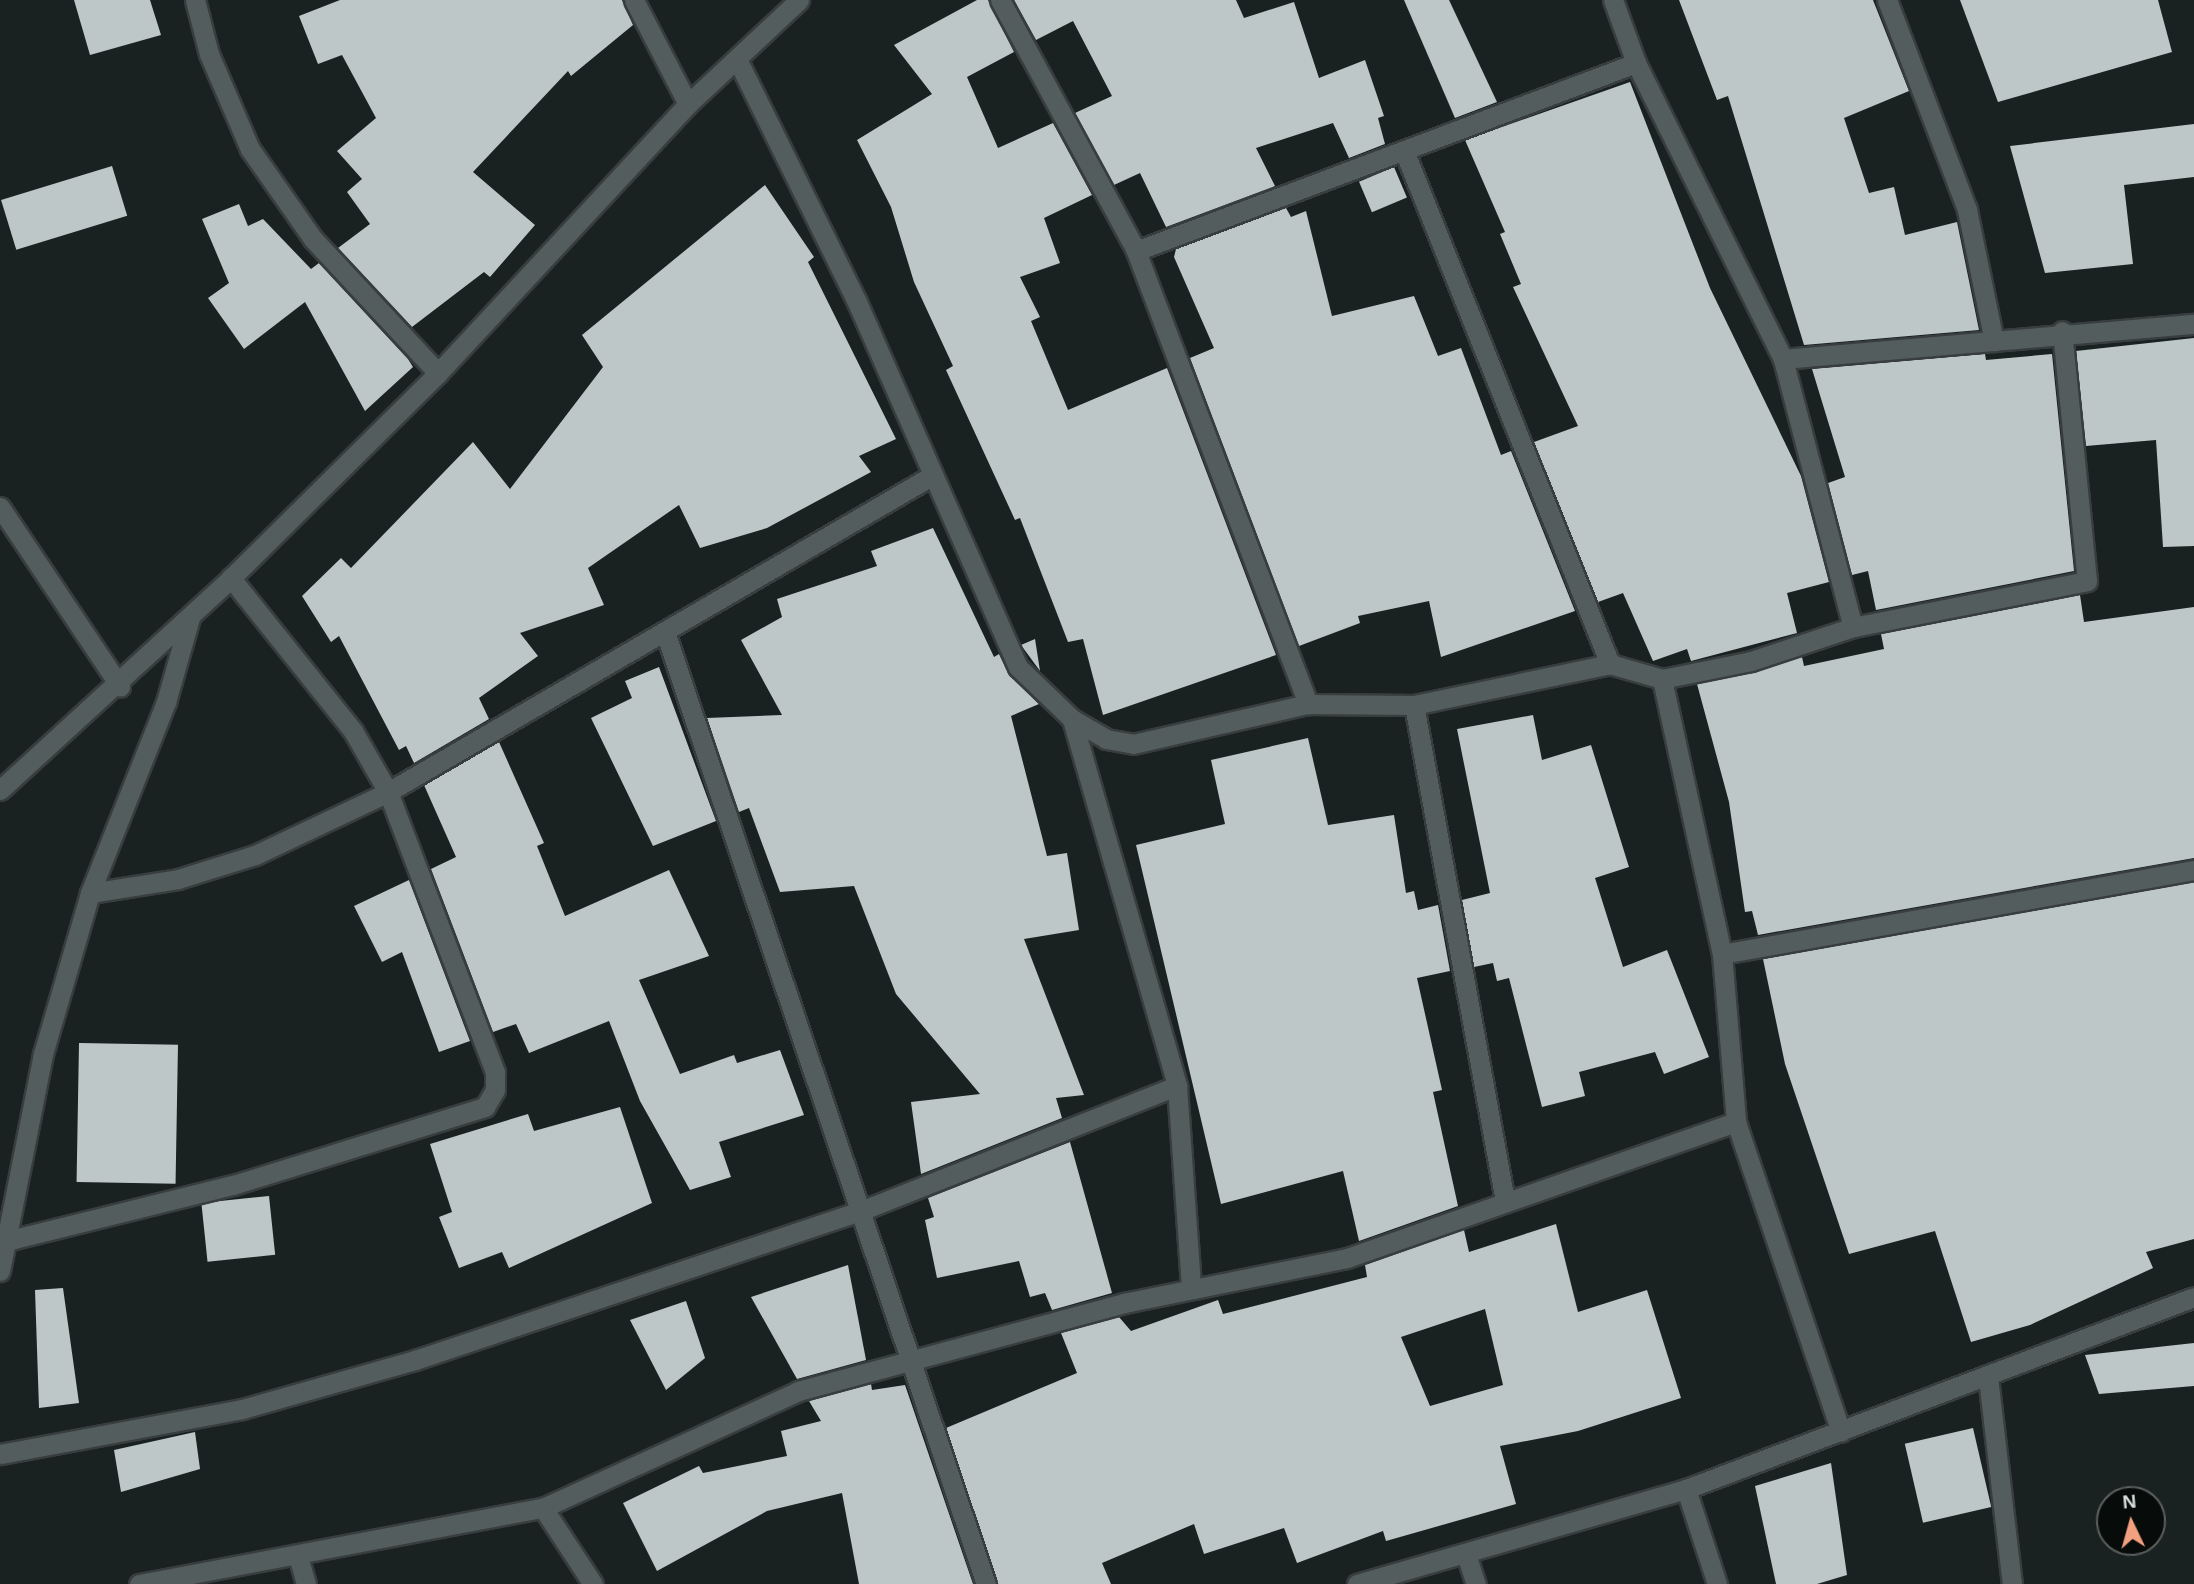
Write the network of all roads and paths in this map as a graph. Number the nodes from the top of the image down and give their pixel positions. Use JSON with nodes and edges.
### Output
{"nodes":[{"id":1,"x":195,"y":0,"type":"edge"},
{"id":2,"x":634,"y":0,"type":"edge"},
{"id":3,"x":799,"y":0,"type":"edge"},
{"id":4,"x":1000,"y":0,"type":"edge"},
{"id":5,"x":1613,"y":0,"type":"edge"},
{"id":6,"x":1887,"y":0,"type":"edge"},
{"id":7,"x":737,"y":59,"type":"junction"},
{"id":8,"x":1636,"y":63,"type":"junction"},
{"id":9,"x":688,"y":104,"type":"junction"},
{"id":10,"x":1405,"y":153,"type":"junction"},
{"id":11,"x":1136,"y":251,"type":"junction"},
{"id":12,"x":2194,"y":324,"type":"edge"},
{"id":13,"x":2062,"y":331,"type":"junction"},
{"id":14,"x":1994,"y":341,"type":"junction"},
{"id":15,"x":1783,"y":359,"type":"junction"},
{"id":16,"x":438,"y":373,"type":"junction"},
{"id":17,"x":933,"y":475,"type":"junction"},
{"id":18,"x":0,"y":507,"type":"edge"},
{"id":19,"x":231,"y":578,"type":"junction"},
{"id":20,"x":190,"y":618,"type":"junction"},
{"id":21,"x":1853,"y":627,"type":"junction"},
{"id":22,"x":665,"y":632,"type":"junction"},
{"id":23,"x":1610,"y":664,"type":"junction"},
{"id":24,"x":1662,"y":679,"type":"junction"},
{"id":25,"x":120,"y":686,"type":"junction"},
{"id":26,"x":1308,"y":704,"type":"junction"},
{"id":27,"x":1414,"y":705,"type":"junction"},
{"id":28,"x":1072,"y":719,"type":"junction"},
{"id":29,"x":0,"y":790,"type":"edge"},
{"id":30,"x":388,"y":792,"type":"junction"},
{"id":31,"x":2194,"y":870,"type":"edge"},
{"id":32,"x":90,"y":892,"type":"junction"},
{"id":33,"x":1722,"y":954,"type":"junction"},
{"id":34,"x":1178,"y":1086,"type":"junction"},
{"id":35,"x":1736,"y":1122,"type":"junction"},
{"id":36,"x":1504,"y":1201,"type":"junction"},
{"id":37,"x":858,"y":1212,"type":"junction"},
{"id":38,"x":6,"y":1241,"type":"junction"},
{"id":39,"x":0,"y":1271,"type":"edge"},
{"id":40,"x":1191,"y":1288,"type":"junction"},
{"id":41,"x":2194,"y":1297,"type":"edge"},
{"id":42,"x":912,"y":1356,"type":"junction"},
{"id":43,"x":1989,"y":1377,"type":"junction"},
{"id":44,"x":1841,"y":1432,"type":"junction"},
{"id":45,"x":0,"y":1454,"type":"edge"},
{"id":46,"x":1686,"y":1489,"type":"junction"},
{"id":47,"x":543,"y":1508,"type":"junction"},
{"id":48,"x":1466,"y":1553,"type":"junction"},
{"id":49,"x":298,"y":1556,"type":"junction"},
{"id":50,"x":139,"y":1584,"type":"edge"},
{"id":51,"x":306,"y":1584,"type":"edge"},
{"id":52,"x":593,"y":1584,"type":"edge"},
{"id":53,"x":986,"y":1584,"type":"edge"},
{"id":54,"x":1357,"y":1584,"type":"edge"},
{"id":55,"x":1476,"y":1584,"type":"edge"},
{"id":56,"x":1717,"y":1584,"type":"edge"},
{"id":57,"x":2012,"y":1584,"type":"edge"}],
"edges":[{"from":1,"to":16,"type":"street"},
{"from":2,"to":9,"type":"street"},
{"from":3,"to":7,"type":"street"},
{"from":4,"to":11,"type":"street"},
{"from":5,"to":8,"type":"street"},
{"from":6,"to":14,"type":"street"},
{"from":7,"to":9,"type":"street"},
{"from":7,"to":17,"type":"street"},
{"from":8,"to":10,"type":"street"},
{"from":8,"to":15,"type":"street"},
{"from":9,"to":16,"type":"street"},
{"from":10,"to":11,"type":"street"},
{"from":10,"to":23,"type":"street"},
{"from":11,"to":26,"type":"street"},
{"from":12,"to":13,"type":"street"},
{"from":13,"to":14,"type":"street"},
{"from":13,"to":21,"type":"street"},
{"from":14,"to":15,"type":"street"},
{"from":15,"to":21,"type":"street"},
{"from":16,"to":19,"type":"street"},
{"from":17,"to":22,"type":"street"},
{"from":17,"to":28,"type":"street"},
{"from":18,"to":25,"type":"street"},
{"from":19,"to":20,"type":"street"},
{"from":19,"to":30,"type":"street"},
{"from":20,"to":25,"type":"street"},
{"from":20,"to":32,"type":"street"},
{"from":21,"to":24,"type":"street"},
{"from":22,"to":30,"type":"street"},
{"from":22,"to":37,"type":"street"},
{"from":23,"to":24,"type":"street"},
{"from":23,"to":27,"type":"street"},
{"from":24,"to":33,"type":"street"},
{"from":25,"to":29,"type":"street"},
{"from":26,"to":27,"type":"street"},
{"from":26,"to":28,"type":"street"},
{"from":27,"to":36,"type":"street"},
{"from":28,"to":34,"type":"street"},
{"from":30,"to":32,"type":"street"},
{"from":30,"to":38,"type":"street"},
{"from":31,"to":33,"type":"street"},
{"from":32,"to":38,"type":"street"},
{"from":33,"to":35,"type":"street"},
{"from":34,"to":37,"type":"street"},
{"from":34,"to":40,"type":"street"},
{"from":35,"to":36,"type":"street"},
{"from":35,"to":44,"type":"street"},
{"from":36,"to":40,"type":"street"},
{"from":37,"to":42,"type":"street"},
{"from":37,"to":45,"type":"street"},
{"from":38,"to":39,"type":"street"},
{"from":40,"to":42,"type":"street"},
{"from":41,"to":43,"type":"street"},
{"from":42,"to":47,"type":"street"},
{"from":42,"to":53,"type":"street"},
{"from":43,"to":44,"type":"street"},
{"from":43,"to":57,"type":"street"},
{"from":44,"to":46,"type":"street"},
{"from":46,"to":48,"type":"street"},
{"from":46,"to":56,"type":"street"},
{"from":47,"to":49,"type":"street"},
{"from":47,"to":52,"type":"street"},
{"from":48,"to":54,"type":"street"},
{"from":48,"to":55,"type":"street"},
{"from":49,"to":50,"type":"street"},
{"from":49,"to":51,"type":"street"}]}
